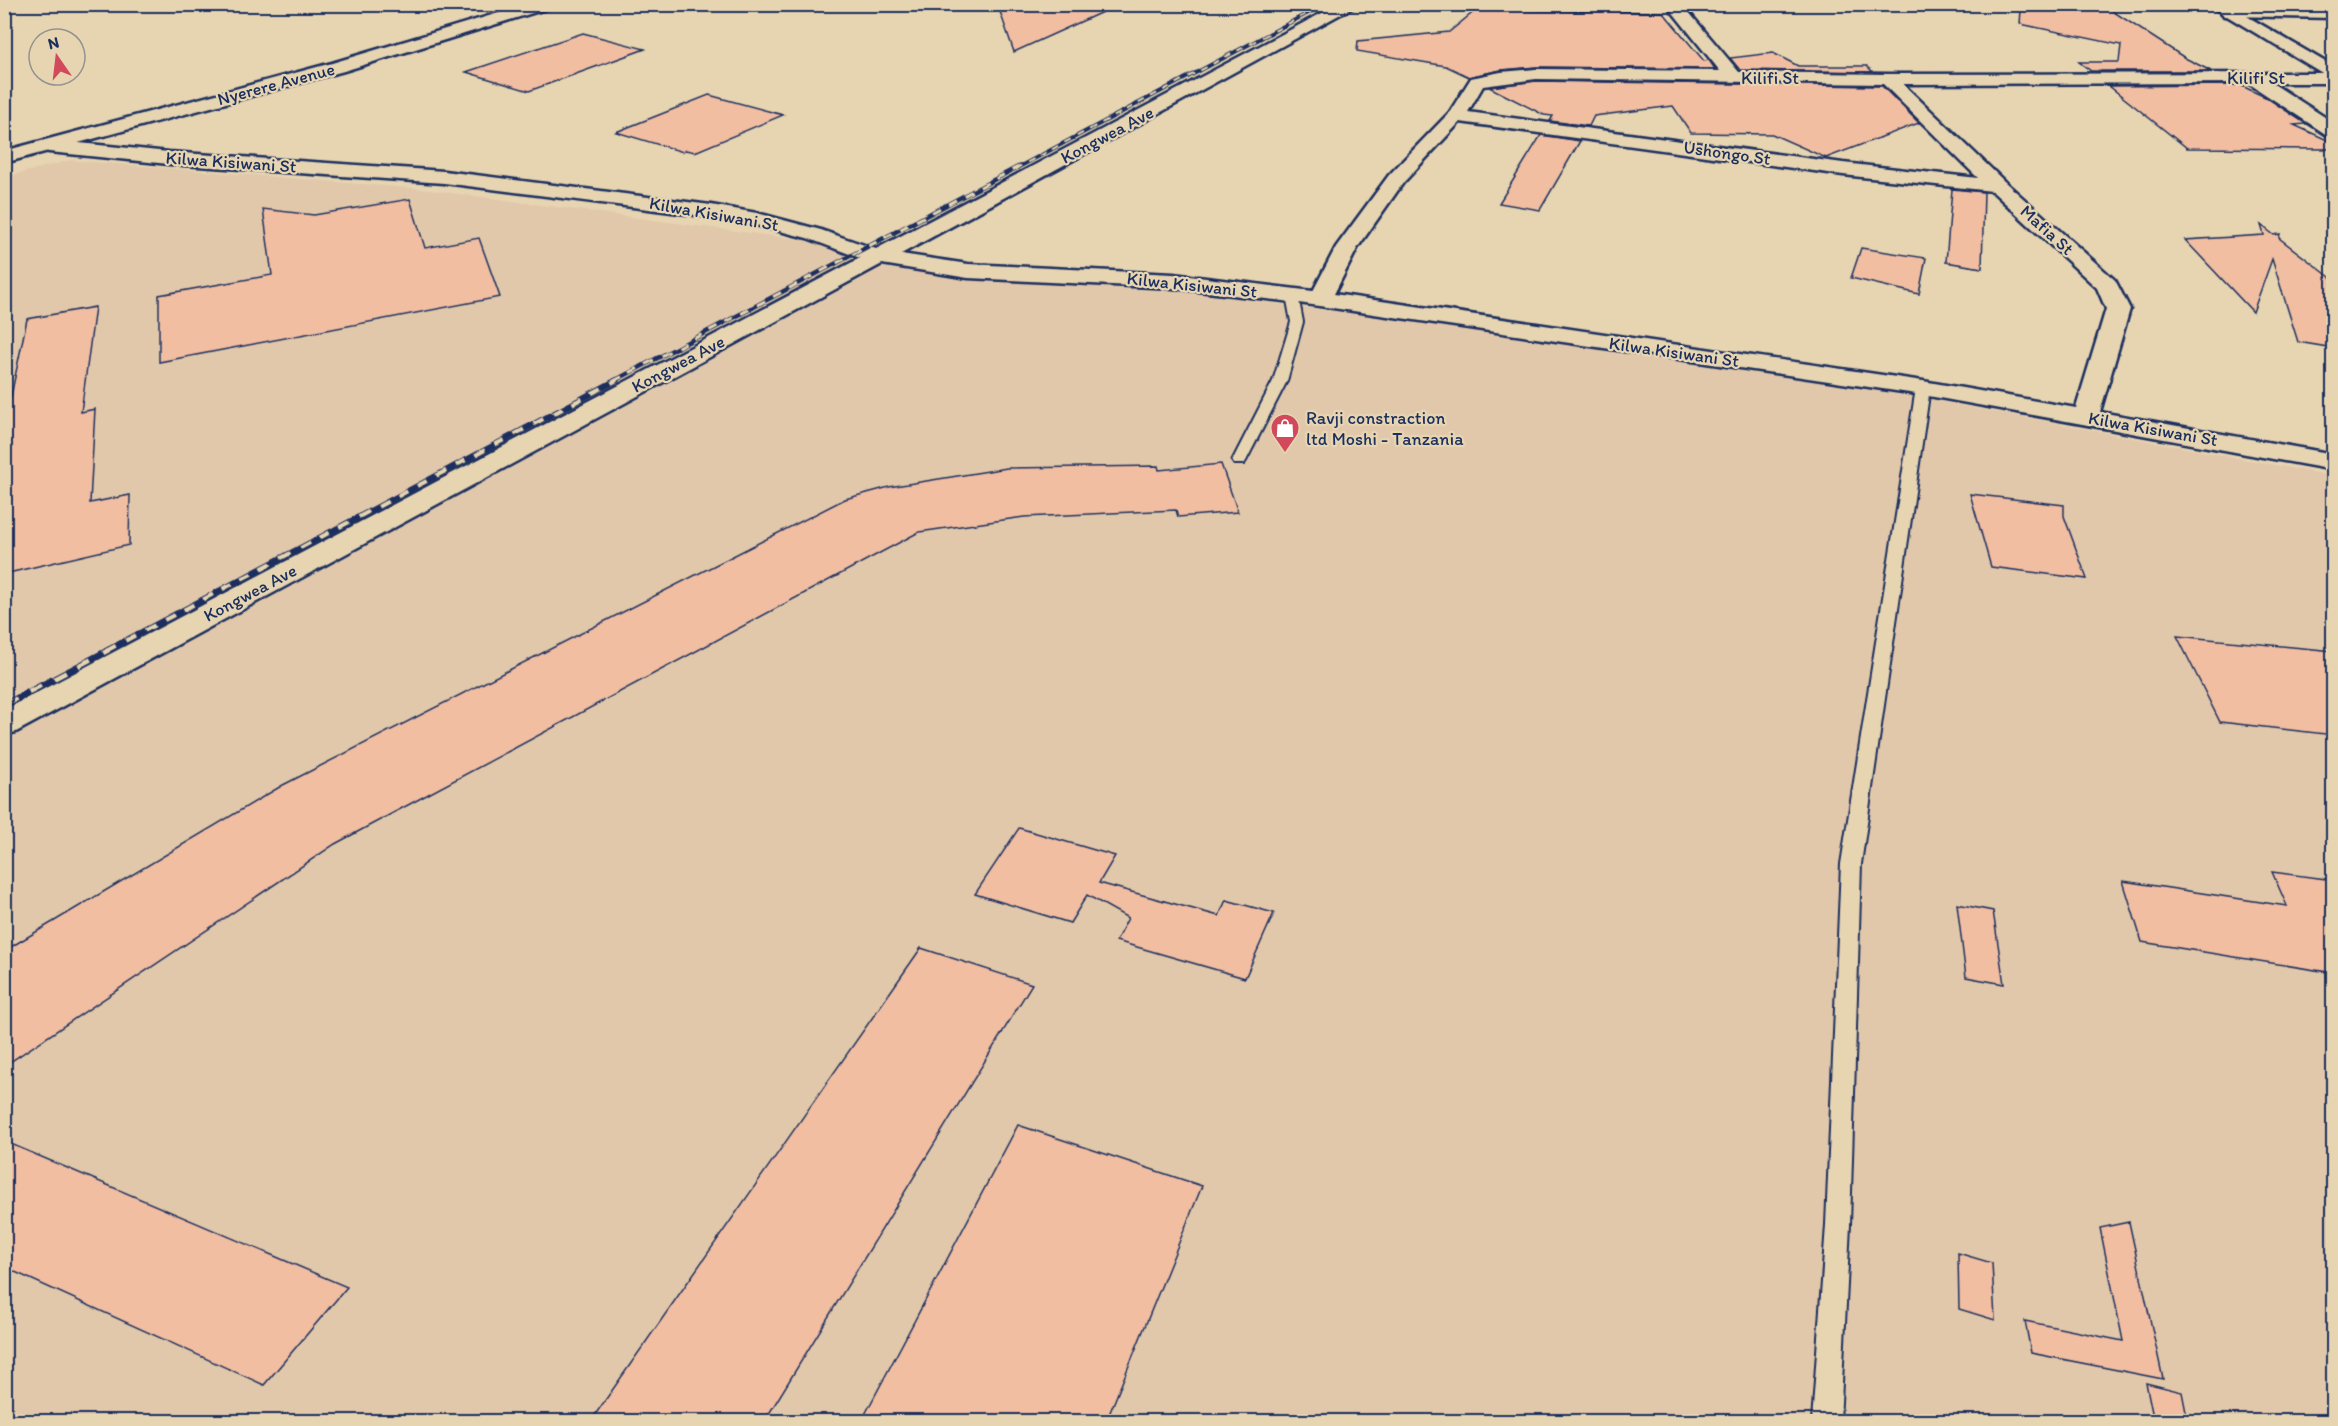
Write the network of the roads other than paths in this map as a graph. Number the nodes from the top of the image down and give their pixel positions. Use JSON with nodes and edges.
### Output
{"nodes":[{"id":1,"x":546,"y":4,"type":"edge"},
{"id":2,"x":1352,"y":4,"type":"edge"},
{"id":3,"x":1673,"y":4,"type":"edge"},
{"id":4,"x":2214,"y":4,"type":"edge"},
{"id":5,"x":2230,"y":13,"type":"junction"},
{"id":6,"x":2334,"y":14,"type":"edge"},
{"id":7,"x":2334,"y":76,"type":"edge"},
{"id":8,"x":1735,"y":78,"type":"junction"},
{"id":9,"x":2252,"y":78,"type":"junction"},
{"id":10,"x":1888,"y":79,"type":"junction"},
{"id":11,"x":1456,"y":116,"type":"junction"},
{"id":12,"x":2334,"y":131,"type":"edge"},
{"id":13,"x":49,"y":146,"type":"junction"},
{"id":14,"x":4,"y":158,"type":"edge"},
{"id":15,"x":1998,"y":186,"type":"junction"},
{"id":16,"x":878,"y":257,"type":"junction"},
{"id":17,"x":1292,"y":295,"type":"junction"},
{"id":18,"x":1320,"y":299,"type":"junction"},
{"id":19,"x":1923,"y":388,"type":"junction"},
{"id":20,"x":2086,"y":417,"type":"junction"},
{"id":21,"x":1239,"y":461,"type":"dead end"},
{"id":22,"x":2334,"y":462,"type":"edge"},
{"id":23,"x":4,"y":724,"type":"edge"},
{"id":24,"x":1826,"y":1422,"type":"edge"}],
"edges":[{"from":1,"to":13,"type":"street","name":"Nyerere Avenue"},
{"from":2,"to":16,"type":"street","name":"Kongwea Ave"},
{"from":3,"to":8,"type":"street"},
{"from":4,"to":5,"type":"street"},
{"from":5,"to":6,"type":"street"},
{"from":5,"to":7,"type":"street"},
{"from":7,"to":9,"type":"street","name":"Kilifi St"},
{"from":8,"to":10,"type":"street","name":"Kilifi St"},
{"from":8,"to":11,"type":"street","name":"Kilifi St"},
{"from":9,"to":10,"type":"street","name":"Kilifi St"},
{"from":9,"to":12,"type":"street"},
{"from":10,"to":15,"type":"street","name":"Mafia St"},
{"from":11,"to":15,"type":"street","name":"Ushongo St"},
{"from":11,"to":18,"type":"street","name":"Kilifi St"},
{"from":13,"to":14,"type":"street","name":"Nyerere Avenue"},
{"from":13,"to":16,"type":"street","name":"Kilwa Kisiwani St"},
{"from":15,"to":20,"type":"street","name":"Mafia St"},
{"from":16,"to":17,"type":"street","name":"Kilwa Kisiwani St"},
{"from":16,"to":23,"type":"street","name":"Kongwea Ave"},
{"from":17,"to":18,"type":"street","name":"Kilwa Kisiwani St"},
{"from":17,"to":21,"type":"lane"},
{"from":18,"to":19,"type":"street","name":"Kilwa Kisiwani St"},
{"from":19,"to":20,"type":"street","name":"Kilwa Kisiwani St"},
{"from":19,"to":24,"type":"lane"},
{"from":20,"to":22,"type":"street","name":"Kilwa Kisiwani St"}]}
